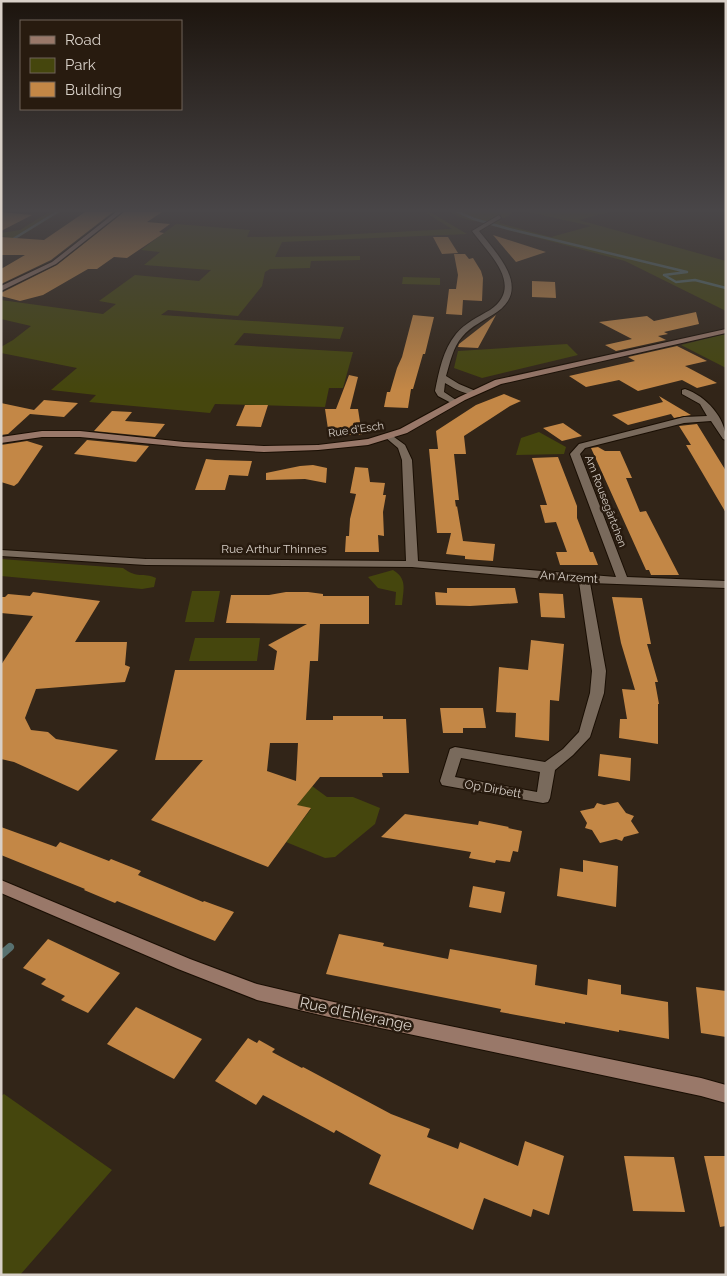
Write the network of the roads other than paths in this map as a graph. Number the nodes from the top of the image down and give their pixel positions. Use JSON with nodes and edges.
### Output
{"nodes":[{"id":1,"x":40,"y":272,"type":"edge"},
{"id":2,"x":504,"y":272,"type":"edge"},
{"id":3,"x":1,"y":289,"type":"edge"},
{"id":4,"x":726,"y":331,"type":"edge"},
{"id":5,"x":442,"y":377,"type":"junction"},
{"id":6,"x":474,"y":392,"type":"junction"},
{"id":7,"x":685,"y":392,"type":"dead end"},
{"id":8,"x":455,"y":402,"type":"junction"},
{"id":9,"x":714,"y":418,"type":"junction"},
{"id":10,"x":390,"y":437,"type":"junction"},
{"id":11,"x":726,"y":437,"type":"edge"},
{"id":12,"x":1,"y":440,"type":"edge"},
{"id":13,"x":1,"y":553,"type":"edge"},
{"id":14,"x":412,"y":564,"type":"junction"},
{"id":15,"x":584,"y":579,"type":"junction"},
{"id":16,"x":623,"y":581,"type":"junction"},
{"id":17,"x":726,"y":585,"type":"edge"},
{"id":18,"x":548,"y":768,"type":"junction"},
{"id":19,"x":1,"y":886,"type":"edge"},
{"id":20,"x":726,"y":1094,"type":"edge"}],
"edges":[{"from":1,"to":3,"type":"main road"},
{"from":2,"to":5,"type":"street"},
{"from":4,"to":6,"type":"main road","name":"Rue d'Esch"},
{"from":5,"to":6,"type":"street"},
{"from":5,"to":8,"type":"street"},
{"from":6,"to":8,"type":"main road","name":"Rue d'Esch"},
{"from":7,"to":9,"type":"street"},
{"from":8,"to":10,"type":"main road","name":"Rue d'Esch"},
{"from":9,"to":11,"type":"street"},
{"from":9,"to":16,"type":"street","name":"Am Rousegärtchen"},
{"from":10,"to":12,"type":"main road","name":"Rue d'Esch"},
{"from":10,"to":14,"type":"street"},
{"from":13,"to":14,"type":"street","name":"Rue Arthur Thinnes"},
{"from":14,"to":15,"type":"street","name":"An Arzemt"},
{"from":15,"to":16,"type":"street","name":"An Arzemt"},
{"from":15,"to":18,"type":"street"},
{"from":16,"to":17,"type":"street","name":"An Arzemt"},
{"from":18,"to":18,"type":"street","name":"Op Dirbett"},
{"from":19,"to":20,"type":"main road","name":"Rue d'Ehlerange"}]}
